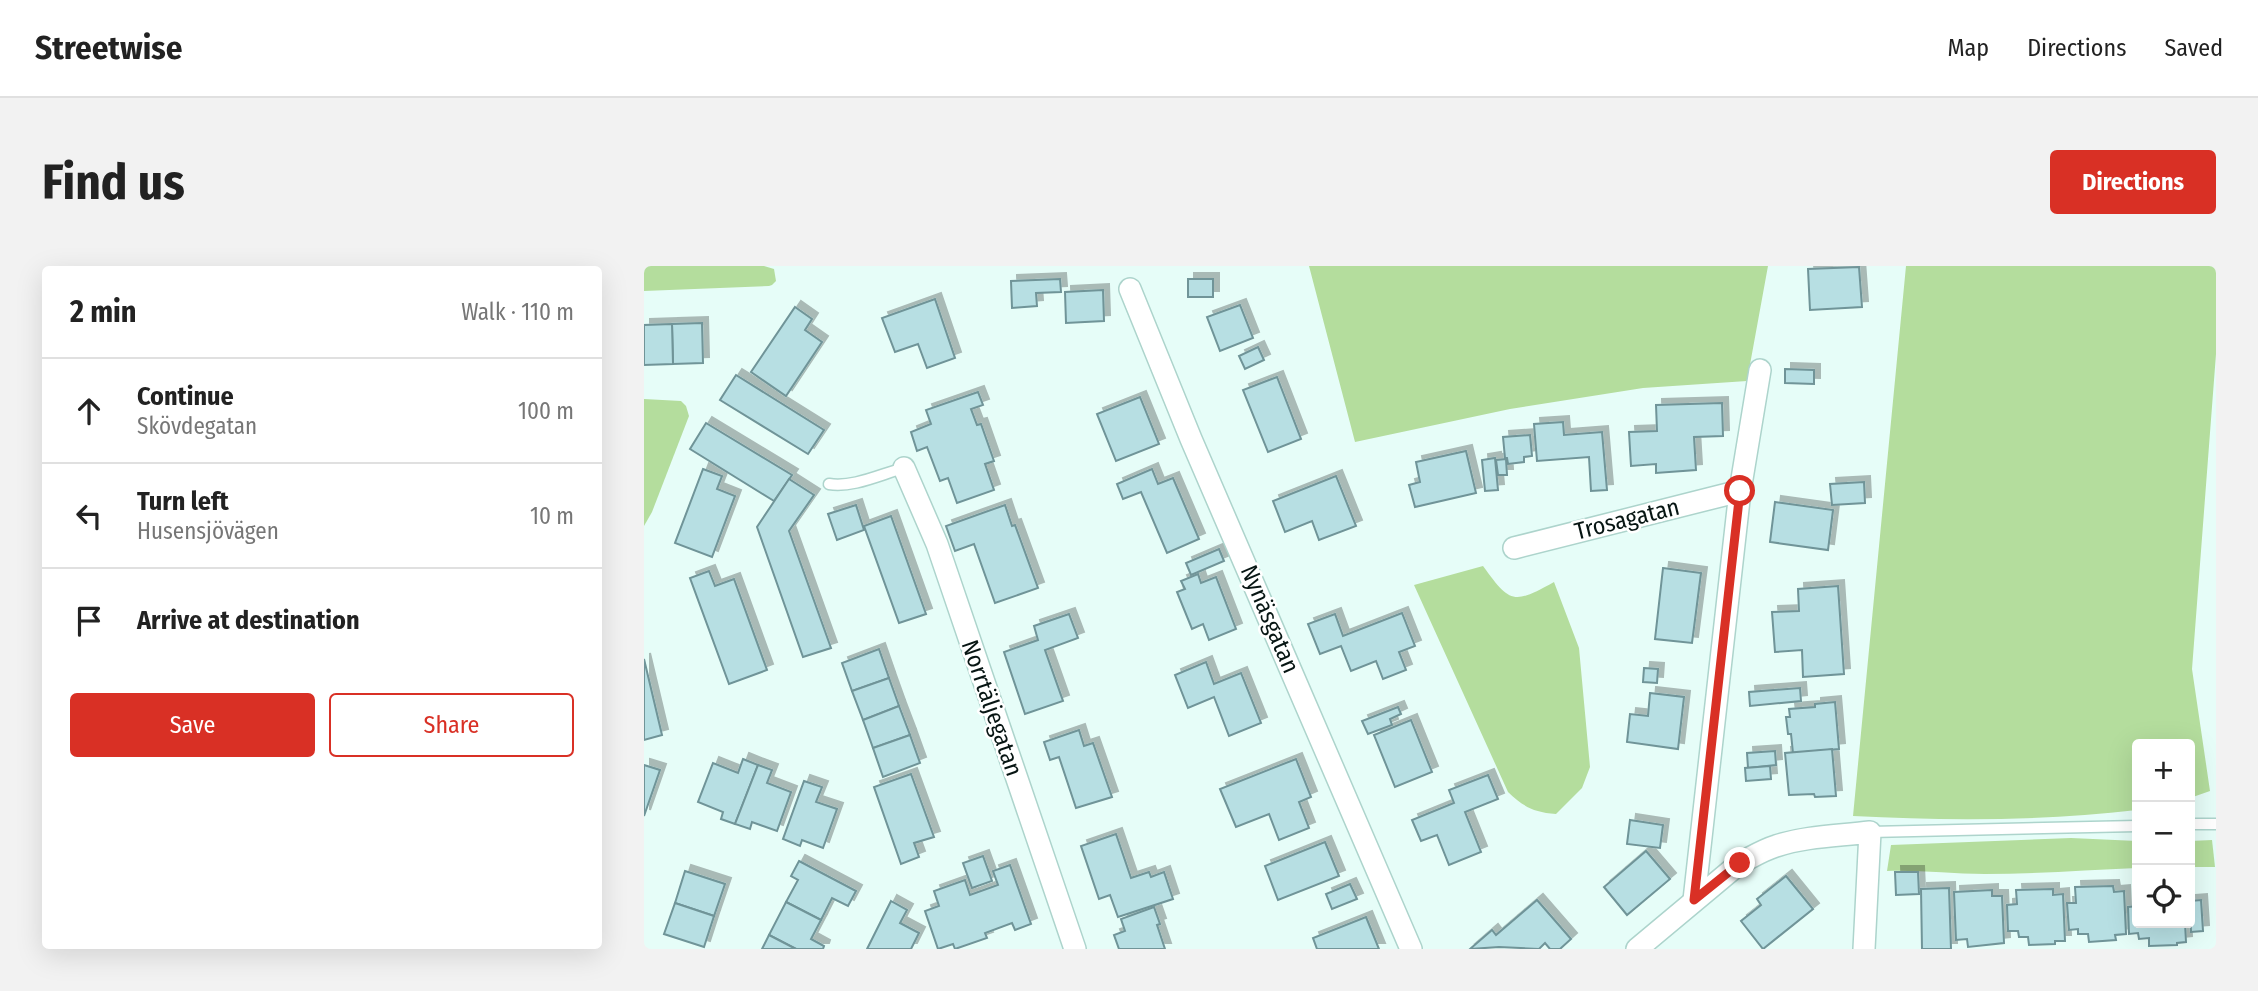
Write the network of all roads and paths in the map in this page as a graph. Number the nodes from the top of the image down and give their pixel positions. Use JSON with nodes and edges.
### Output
{"nodes":[{"id":1,"x":1130,"y":289,"type":"dead end"},
{"id":2,"x":1760,"y":370,"type":"dead end"},
{"id":3,"x":904,"y":468,"type":"joint"},
{"id":4,"x":829,"y":484,"type":"dead end"},
{"id":5,"x":1740,"y":491,"type":"junction"},
{"id":6,"x":1514,"y":548,"type":"dead end"},
{"id":7,"x":2195,"y":824,"type":"edge"},
{"id":8,"x":2216,"y":824,"type":"edge"},
{"id":9,"x":2132,"y":826,"type":"edge"},
{"id":10,"x":1870,"y":832,"type":"junction"},
{"id":11,"x":1694,"y":900,"type":"junction"},
{"id":12,"x":1075,"y":949,"type":"edge"},
{"id":13,"x":1411,"y":949,"type":"edge"},
{"id":14,"x":1637,"y":949,"type":"edge"},
{"id":15,"x":1864,"y":949,"type":"edge"}],
"edges":[{"from":1,"to":13,"type":"street","name":"Nynäsgatan"},
{"from":2,"to":5,"type":"street"},
{"from":3,"to":4,"type":"lane"},
{"from":3,"to":12,"type":"street","name":"Norrtäljegatan"},
{"from":5,"to":6,"type":"street","name":"Trosagatan"},
{"from":5,"to":11,"type":"street"},
{"from":7,"to":8,"type":"lane"},
{"from":9,"to":10,"type":"lane"},
{"from":10,"to":11,"type":"street"},
{"from":10,"to":15,"type":"street"},
{"from":11,"to":14,"type":"street"}]}
